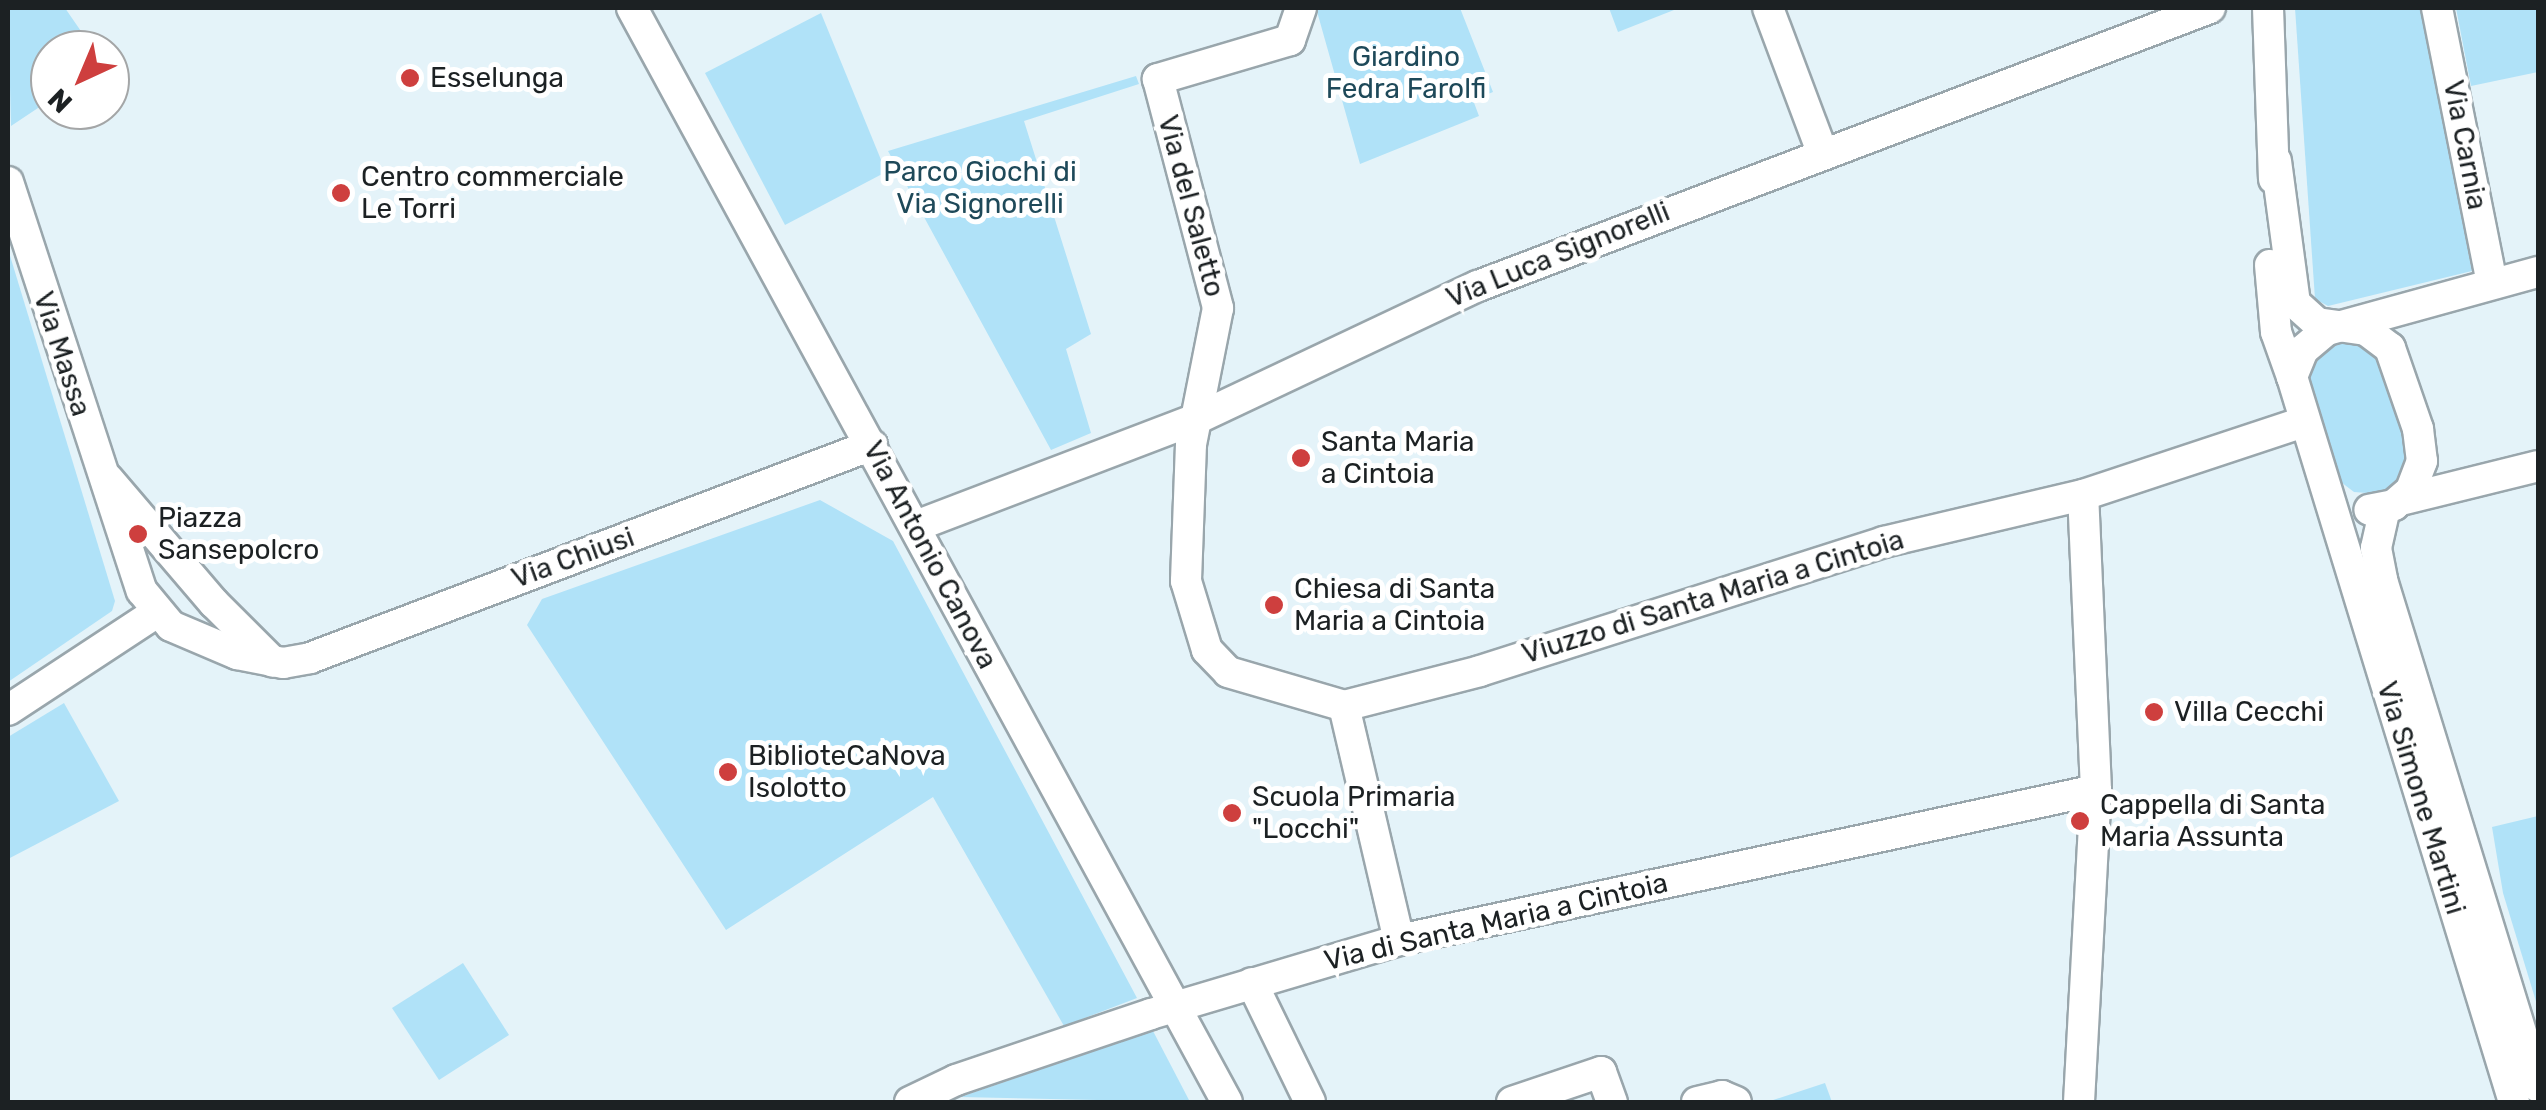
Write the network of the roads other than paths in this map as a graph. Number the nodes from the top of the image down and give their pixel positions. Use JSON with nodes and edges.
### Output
{"nodes":[{"id":1,"x":632,"y":8,"type":"edge"},
{"id":2,"x":1301,"y":8,"type":"edge"},
{"id":3,"x":1768,"y":8,"type":"edge"},
{"id":4,"x":2210,"y":8,"type":"edge"},
{"id":5,"x":2268,"y":8,"type":"edge"},
{"id":6,"x":2437,"y":8,"type":"edge"},
{"id":7,"x":2174,"y":14,"type":"edge"},
{"id":8,"x":1822,"y":152,"type":"junction"},
{"id":9,"x":2276,"y":161,"type":"junction"},
{"id":10,"x":8,"y":182,"type":"edge"},
{"id":11,"x":2538,"y":272,"type":"edge"},
{"id":12,"x":2492,"y":283,"type":"junction"},
{"id":13,"x":2336,"y":326,"type":"junction"},
{"id":14,"x":2292,"y":377,"type":"junction"},
{"id":15,"x":1194,"y":420,"type":"junction"},
{"id":16,"x":2301,"y":423,"type":"junction"},
{"id":17,"x":872,"y":446,"type":"junction"},
{"id":18,"x":2538,"y":466,"type":"edge"},
{"id":19,"x":99,"y":468,"type":"junction"},
{"id":20,"x":2331,"y":493,"type":"junction"},
{"id":21,"x":2083,"y":495,"type":"junction"},
{"id":22,"x":2393,"y":504,"type":"junction"},
{"id":23,"x":916,"y":526,"type":"junction"},
{"id":24,"x":157,"y":612,"type":"junction"},
{"id":25,"x":274,"y":662,"type":"junction"},
{"id":26,"x":1344,"y":706,"type":"junction"},
{"id":27,"x":8,"y":710,"type":"edge"},
{"id":28,"x":2096,"y":790,"type":"junction"},
{"id":29,"x":1399,"y":940,"type":"junction"},
{"id":30,"x":1252,"y":983,"type":"junction"},
{"id":31,"x":1175,"y":1006,"type":"junction"},
{"id":32,"x":2538,"y":1088,"type":"edge"},
{"id":33,"x":910,"y":1102,"type":"edge"},
{"id":34,"x":1227,"y":1102,"type":"edge"},
{"id":35,"x":1310,"y":1102,"type":"edge"},
{"id":36,"x":1512,"y":1102,"type":"edge"},
{"id":37,"x":1612,"y":1102,"type":"edge"},
{"id":38,"x":1697,"y":1102,"type":"edge"},
{"id":39,"x":1736,"y":1102,"type":"edge"},
{"id":40,"x":2079,"y":1102,"type":"edge"},
{"id":41,"x":2514,"y":1102,"type":"edge"}],
"edges":[{"from":1,"to":17,"type":"street","name":"Via Antonio Canova"},
{"from":2,"to":15,"type":"street","name":"Via del Saletto"},
{"from":3,"to":8,"type":"street"},
{"from":4,"to":7,"type":"street","name":"Via Luca Signorelli"},
{"from":5,"to":9,"type":"street","name":"Via Simone Martini"},
{"from":6,"to":12,"type":"street","name":"Via Carnia"},
{"from":7,"to":8,"type":"street","name":"Via Luca Signorelli"},
{"from":8,"to":15,"type":"street","name":"Via Luca Signorelli"},
{"from":9,"to":13,"type":"street","name":"Via Simone Martini"},
{"from":9,"to":14,"type":"street","name":"Via Simone Martini"},
{"from":10,"to":19,"type":"street","name":"Via Massa"},
{"from":11,"to":12,"type":"street"},
{"from":12,"to":13,"type":"street"},
{"from":13,"to":14,"type":"street"},
{"from":13,"to":22,"type":"street","name":"Via Simone Martini"},
{"from":14,"to":16,"type":"street","name":"Via Simone Martini"},
{"from":15,"to":23,"type":"street","name":"Via Luca Signorelli"},
{"from":15,"to":26,"type":"street","name":"Via del Saletto"},
{"from":16,"to":20,"type":"street","name":"Via Simone Martini"},
{"from":16,"to":21,"type":"street","name":"Viuzzo di Santa Maria a Cintoia"},
{"from":17,"to":23,"type":"street","name":"Via Antonio Canova"},
{"from":17,"to":25,"type":"street","name":"Via Chiusi"},
{"from":18,"to":22,"type":"street"},
{"from":19,"to":24,"type":"street"},
{"from":19,"to":25,"type":"street"},
{"from":20,"to":22,"type":"street"},
{"from":20,"to":41,"type":"street","name":"Via Simone Martini"},
{"from":21,"to":26,"type":"street","name":"Viuzzo di Santa Maria a Cintoia"},
{"from":21,"to":28,"type":"street"},
{"from":22,"to":32,"type":"street","name":"Via Simone Martini"},
{"from":23,"to":31,"type":"street","name":"Via Antonio Canova"},
{"from":24,"to":25,"type":"street"},
{"from":24,"to":27,"type":"street"},
{"from":26,"to":29,"type":"street"},
{"from":28,"to":29,"type":"street","name":"Via di Santa Maria a Cintoia"},
{"from":28,"to":40,"type":"street"},
{"from":29,"to":30,"type":"street","name":"Via di Santa Maria a Cintoia"},
{"from":30,"to":31,"type":"street","name":"Via di Santa Maria a Cintoia"},
{"from":30,"to":35,"type":"street"},
{"from":31,"to":33,"type":"street","name":"Via di Santa Maria a Cintoia"},
{"from":31,"to":34,"type":"street","name":"Via Antonio Canova"},
{"from":36,"to":37,"type":"street"},
{"from":38,"to":39,"type":"street"}]}
